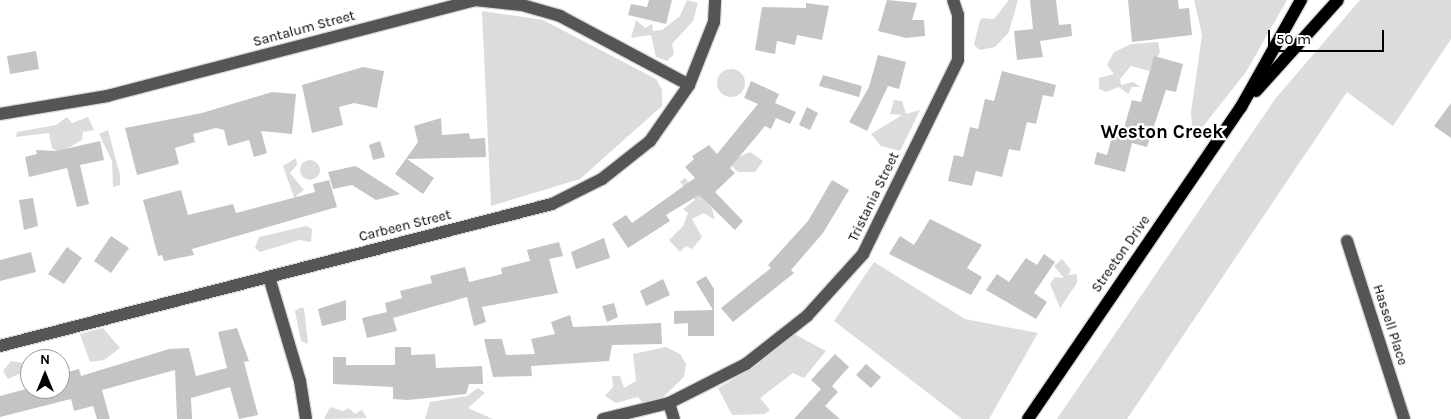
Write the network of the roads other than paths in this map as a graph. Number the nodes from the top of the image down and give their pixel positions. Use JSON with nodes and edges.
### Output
{"nodes":[{"id":1,"x":714,"y":0,"type":"edge"},
{"id":2,"x":953,"y":0,"type":"edge"},
{"id":3,"x":1301,"y":0,"type":"edge"},
{"id":4,"x":1338,"y":0,"type":"edge"},
{"id":5,"x":688,"y":85,"type":"junction"},
{"id":6,"x":1241,"y":107,"type":"junction"},
{"id":7,"x":0,"y":114,"type":"edge"},
{"id":8,"x":1347,"y":241,"type":"dead end"},
{"id":9,"x":269,"y":277,"type":"junction"},
{"id":10,"x":0,"y":346,"type":"edge"},
{"id":11,"x":669,"y":403,"type":"junction"},
{"id":12,"x":306,"y":419,"type":"edge"},
{"id":13,"x":603,"y":419,"type":"edge"},
{"id":14,"x":674,"y":419,"type":"edge"},
{"id":15,"x":1028,"y":419,"type":"edge"},
{"id":16,"x":1404,"y":419,"type":"edge"}],
"edges":[{"from":1,"to":5,"type":"street","name":"Carbeen Street"},
{"from":2,"to":11,"type":"street","name":"Tristania Street"},
{"from":3,"to":6,"type":"main road","name":"Streeton Drive"},
{"from":4,"to":6,"type":"main road","name":"Streeton Drive"},
{"from":5,"to":7,"type":"street","name":"Santalum Street"},
{"from":5,"to":9,"type":"street","name":"Carbeen Street"},
{"from":6,"to":15,"type":"main road","name":"Streeton Drive"},
{"from":8,"to":16,"type":"street","name":"Hassell Place"},
{"from":9,"to":10,"type":"street","name":"Carbeen Street"},
{"from":9,"to":12,"type":"street"},
{"from":11,"to":13,"type":"street","name":"Tristania Street"},
{"from":11,"to":14,"type":"street"}]}
